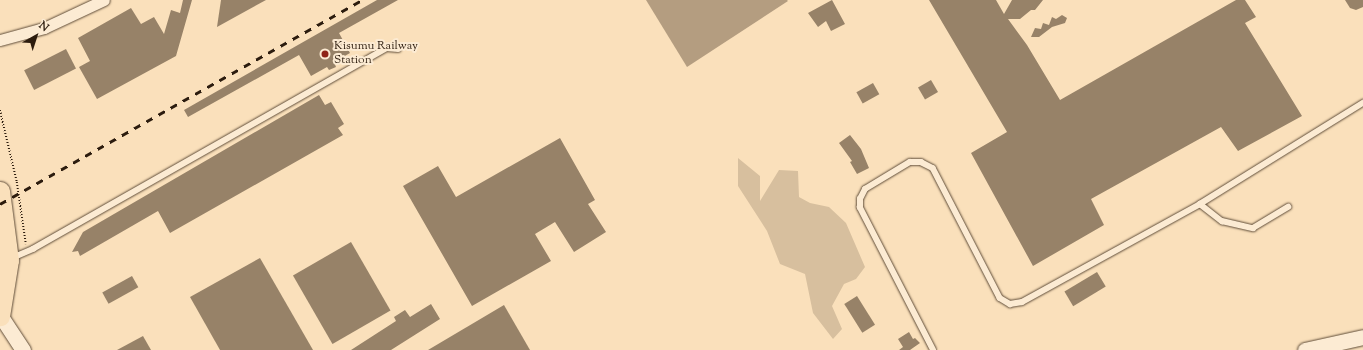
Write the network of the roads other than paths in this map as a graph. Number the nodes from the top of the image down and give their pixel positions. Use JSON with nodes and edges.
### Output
{"nodes":[{"id":1,"x":104,"y":0,"type":"edge"},
{"id":2,"x":0,"y":40,"type":"edge"},
{"id":3,"x":398,"y":49,"type":"dead end"},
{"id":4,"x":1363,"y":103,"type":"edge"},
{"id":5,"x":0,"y":191,"type":"edge"},
{"id":6,"x":1200,"y":204,"type":"junction"},
{"id":7,"x":1288,"y":207,"type":"dead end"},
{"id":8,"x":4,"y":260,"type":"edge"},
{"id":9,"x":0,"y":315,"type":"edge"},
{"id":10,"x":1363,"y":337,"type":"edge"},
{"id":11,"x":23,"y":350,"type":"edge"},
{"id":12,"x":933,"y":350,"type":"edge"},
{"id":13,"x":1305,"y":350,"type":"edge"}],
"edges":[{"from":1,"to":2,"type":"street"},
{"from":3,"to":8,"type":"lane"},
{"from":4,"to":6,"type":"lane"},
{"from":5,"to":8,"type":"highway"},
{"from":6,"to":7,"type":"lane"},
{"from":6,"to":12,"type":"lane"},
{"from":8,"to":9,"type":"highway"},
{"from":9,"to":11,"type":"main road"},
{"from":10,"to":13,"type":"main road"}]}
